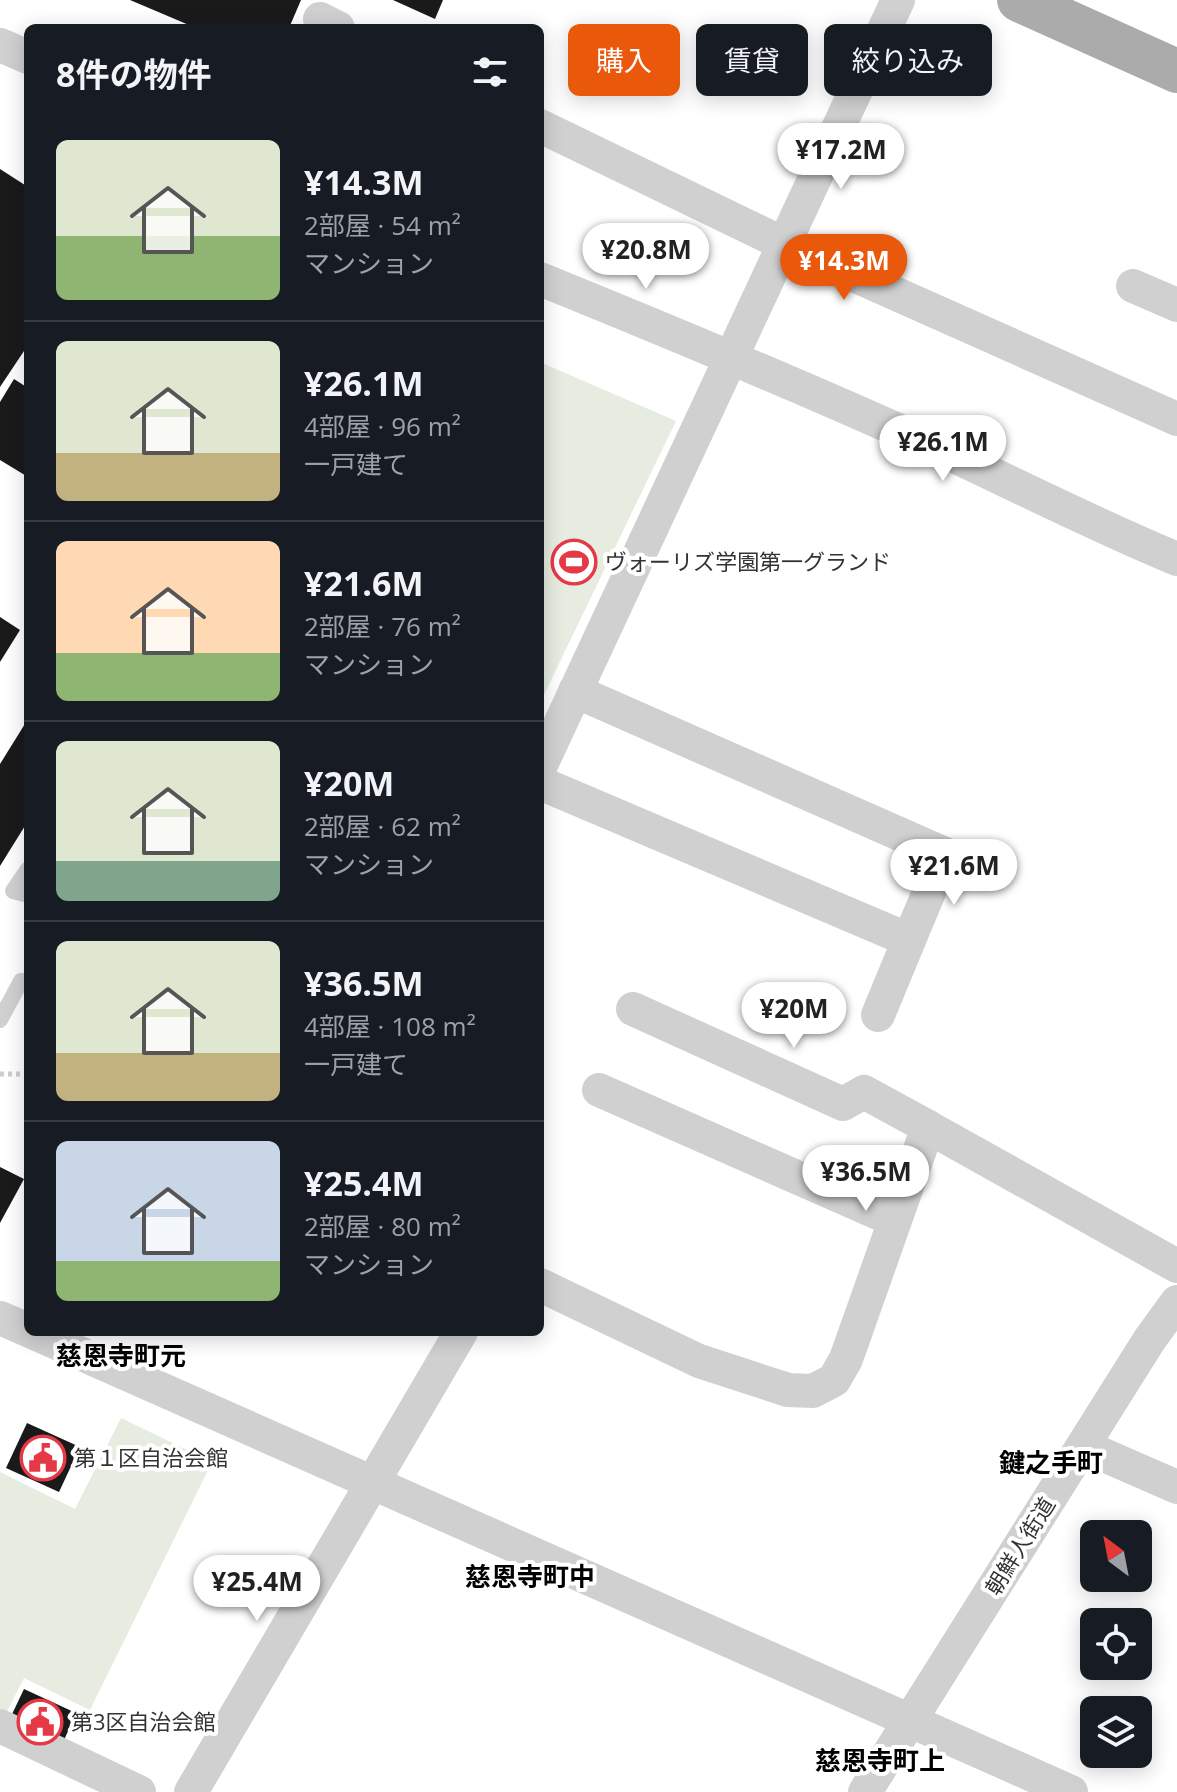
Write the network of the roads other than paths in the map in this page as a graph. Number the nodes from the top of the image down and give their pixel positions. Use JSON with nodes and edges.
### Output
{"nodes":[{"id":1,"x":898,"y":0,"type":"edge"},
{"id":2,"x":1019,"y":0,"type":"edge"},
{"id":3,"x":0,"y":45,"type":"edge"},
{"id":4,"x":24,"y":55,"type":"edge"},
{"id":5,"x":1177,"y":71,"type":"edge"},
{"id":6,"x":544,"y":128,"type":"edge"},
{"id":7,"x":784,"y":244,"type":"junction"},
{"id":8,"x":544,"y":281,"type":"edge"},
{"id":9,"x":1133,"y":286,"type":"dead end"},
{"id":10,"x":1177,"y":305,"type":"edge"},
{"id":11,"x":731,"y":357,"type":"junction"},
{"id":12,"x":1177,"y":419,"type":"edge"},
{"id":13,"x":1177,"y":559,"type":"edge"},
{"id":14,"x":575,"y":691,"type":"junction"},
{"id":15,"x":544,"y":758,"type":"edge"},
{"id":16,"x":544,"y":785,"type":"edge"},
{"id":17,"x":24,"y":875,"type":"edge"},
{"id":18,"x":24,"y":894,"type":"edge"},
{"id":19,"x":909,"y":940,"type":"junction"},
{"id":20,"x":24,"y":981,"type":"edge"},
{"id":21,"x":633,"y":1009,"type":"dead end"},
{"id":22,"x":878,"y":1015,"type":"dead end"},
{"id":23,"x":0,"y":1020,"type":"edge"},
{"id":24,"x":599,"y":1090,"type":"dead end"},
{"id":25,"x":928,"y":1127,"type":"junction"},
{"id":26,"x":894,"y":1220,"type":"junction"},
{"id":27,"x":1177,"y":1266,"type":"edge"},
{"id":28,"x":544,"y":1287,"type":"edge"},
{"id":29,"x":1177,"y":1302,"type":"edge"},
{"id":30,"x":0,"y":1318,"type":"edge"},
{"id":31,"x":24,"y":1328,"type":"edge"},
{"id":32,"x":41,"y":1336,"type":"edge"},
{"id":33,"x":458,"y":1336,"type":"edge"},
{"id":34,"x":1083,"y":1446,"type":"junction"},
{"id":35,"x":374,"y":1483,"type":"junction"},
{"id":36,"x":1177,"y":1487,"type":"edge"},
{"id":37,"x":910,"y":1721,"type":"junction"},
{"id":38,"x":0,"y":1726,"type":"edge"},
{"id":39,"x":139,"y":1792,"type":"edge"},
{"id":40,"x":191,"y":1792,"type":"edge"},
{"id":41,"x":865,"y":1792,"type":"edge"},
{"id":42,"x":1071,"y":1792,"type":"edge"}],
"edges":[{"from":1,"to":7,"type":"street"},
{"from":2,"to":5,"type":"main road"},
{"from":3,"to":4,"type":"street"},
{"from":6,"to":7,"type":"street"},
{"from":7,"to":11,"type":"street"},
{"from":7,"to":12,"type":"street"},
{"from":8,"to":11,"type":"street"},
{"from":9,"to":10,"type":"street"},
{"from":11,"to":13,"type":"street"},
{"from":11,"to":14,"type":"street"},
{"from":14,"to":15,"type":"street"},
{"from":14,"to":19,"type":"street"},
{"from":16,"to":19,"type":"street"},
{"from":17,"to":18,"type":"lane"},
{"from":19,"to":22,"type":"street"},
{"from":20,"to":23,"type":"lane"},
{"from":21,"to":25,"type":"street"},
{"from":24,"to":26,"type":"street"},
{"from":25,"to":26,"type":"street"},
{"from":25,"to":27,"type":"street"},
{"from":26,"to":28,"type":"street"},
{"from":29,"to":34,"type":"street","name":"朝鮮人街道"},
{"from":30,"to":31,"type":"street"},
{"from":32,"to":35,"type":"street"},
{"from":33,"to":35,"type":"street"},
{"from":34,"to":36,"type":"street"},
{"from":34,"to":37,"type":"street","name":"朝鮮人街道"},
{"from":35,"to":37,"type":"street"},
{"from":35,"to":40,"type":"street"},
{"from":37,"to":41,"type":"street","name":"朝鮮人街道"},
{"from":37,"to":42,"type":"street"},
{"from":38,"to":39,"type":"street"}]}
